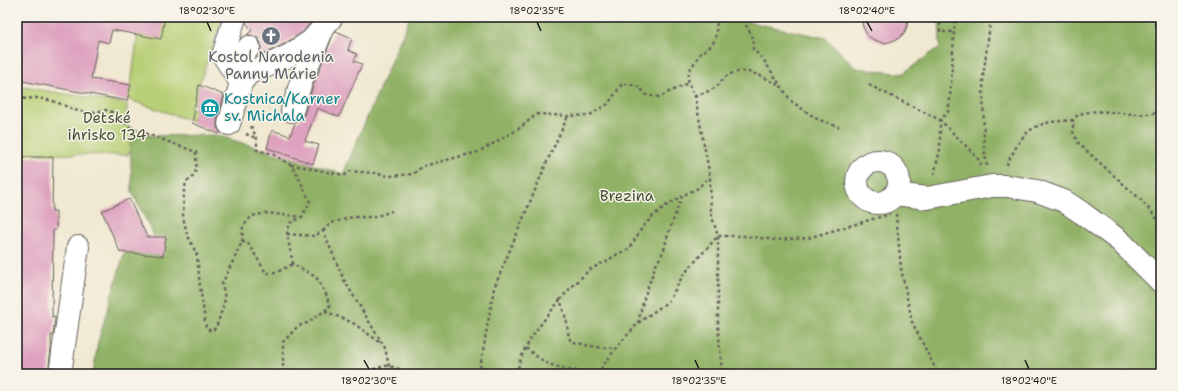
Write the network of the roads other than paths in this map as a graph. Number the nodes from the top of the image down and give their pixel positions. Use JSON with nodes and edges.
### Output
{"nodes":[{"id":1,"x":235,"y":17,"type":"edge"},
{"id":2,"x":328,"y":22,"type":"edge"},
{"id":3,"x":249,"y":47,"type":"dead end"},
{"id":4,"x":236,"y":76,"type":"junction"},
{"id":5,"x":292,"y":111,"type":"dead end"},
{"id":6,"x":237,"y":129,"type":"road end"},
{"id":7,"x":895,"y":204,"type":"road end"},
{"id":8,"x":78,"y":247,"type":"dead end"},
{"id":9,"x":1161,"y":282,"type":"edge"},
{"id":10,"x":60,"y":374,"type":"edge"}],
"edges":[{"from":1,"to":4,"type":"street"},
{"from":2,"to":4,"type":"street"},
{"from":2,"to":5,"type":"street"},
{"from":3,"to":4,"type":"street"},
{"from":4,"to":6,"type":"street"},
{"from":7,"to":9,"type":"street"},
{"from":8,"to":10,"type":"street"}]}
